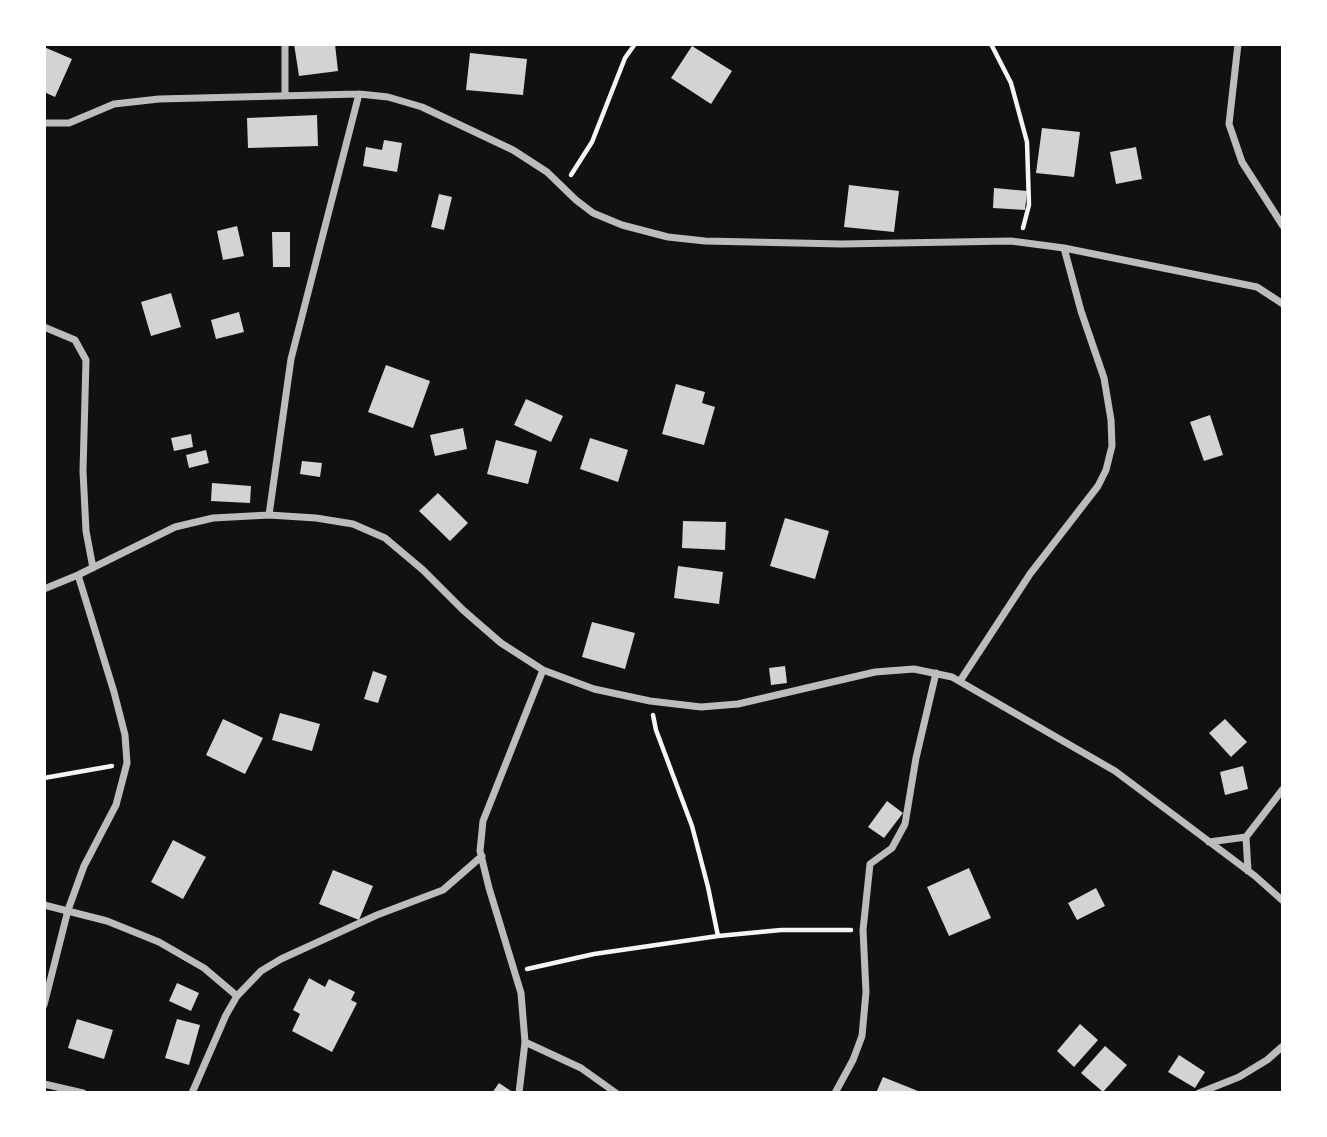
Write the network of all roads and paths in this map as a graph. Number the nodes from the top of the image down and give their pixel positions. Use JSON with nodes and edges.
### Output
{"nodes":[{"id":1,"x":285,"y":44,"type":"edge"},
{"id":2,"x":635,"y":44,"type":"edge"},
{"id":3,"x":991,"y":44,"type":"edge"},
{"id":4,"x":1238,"y":44,"type":"edge"},
{"id":5,"x":359,"y":94,"type":"junction"},
{"id":6,"x":285,"y":96,"type":"junction"},
{"id":7,"x":44,"y":123,"type":"edge"},
{"id":8,"x":564,"y":187,"type":"junction"},
{"id":9,"x":1283,"y":226,"type":"edge"},
{"id":10,"x":1019,"y":242,"type":"junction"},
{"id":11,"x":1065,"y":248,"type":"junction"},
{"id":12,"x":1283,"y":304,"type":"edge"},
{"id":13,"x":44,"y":327,"type":"edge"},
{"id":14,"x":269,"y":515,"type":"junction"},
{"id":15,"x":93,"y":568,"type":"junction"},
{"id":16,"x":78,"y":575,"type":"junction"},
{"id":17,"x":44,"y":589,"type":"edge"},
{"id":18,"x":543,"y":670,"type":"junction"},
{"id":19,"x":936,"y":673,"type":"junction"},
{"id":20,"x":960,"y":681,"type":"junction"},
{"id":21,"x":650,"y":701,"type":"junction"},
{"id":22,"x":127,"y":763,"type":"junction"},
{"id":23,"x":44,"y":778,"type":"edge"},
{"id":24,"x":1283,"y":789,"type":"edge"},
{"id":25,"x":1246,"y":837,"type":"junction"},
{"id":26,"x":1209,"y":842,"type":"junction"},
{"id":27,"x":482,"y":856,"type":"junction"},
{"id":28,"x":1248,"y":871,"type":"junction"},
{"id":29,"x":1283,"y":901,"type":"edge"},
{"id":30,"x":44,"y":905,"type":"edge"},
{"id":31,"x":68,"y":910,"type":"junction"},
{"id":32,"x":863,"y":930,"type":"junction"},
{"id":33,"x":718,"y":936,"type":"junction"},
{"id":34,"x":515,"y":971,"type":"junction"},
{"id":35,"x":237,"y":996,"type":"junction"},
{"id":36,"x":44,"y":1005,"type":"edge"},
{"id":37,"x":525,"y":1042,"type":"junction"},
{"id":38,"x":1283,"y":1046,"type":"edge"},
{"id":39,"x":44,"y":1084,"type":"edge"},
{"id":40,"x":83,"y":1093,"type":"edge"},
{"id":41,"x":192,"y":1093,"type":"edge"},
{"id":42,"x":519,"y":1093,"type":"edge"},
{"id":43,"x":616,"y":1093,"type":"edge"},
{"id":44,"x":835,"y":1093,"type":"edge"},
{"id":45,"x":1199,"y":1093,"type":"edge"}],
"edges":[{"from":1,"to":6,"type":"street"},
{"from":2,"to":8,"type":"path"},
{"from":3,"to":10,"type":"path"},
{"from":4,"to":9,"type":"street"},
{"from":5,"to":6,"type":"street"},
{"from":5,"to":8,"type":"street"},
{"from":5,"to":14,"type":"street"},
{"from":6,"to":7,"type":"street"},
{"from":8,"to":10,"type":"street"},
{"from":10,"to":11,"type":"street"},
{"from":11,"to":12,"type":"street"},
{"from":11,"to":20,"type":"street"},
{"from":13,"to":15,"type":"street"},
{"from":14,"to":15,"type":"street"},
{"from":14,"to":18,"type":"street"},
{"from":15,"to":16,"type":"street"},
{"from":16,"to":17,"type":"street"},
{"from":16,"to":22,"type":"street"},
{"from":18,"to":21,"type":"street"},
{"from":18,"to":27,"type":"street"},
{"from":19,"to":20,"type":"street"},
{"from":19,"to":21,"type":"street"},
{"from":19,"to":32,"type":"street"},
{"from":20,"to":26,"type":"street"},
{"from":21,"to":33,"type":"path"},
{"from":22,"to":23,"type":"path"},
{"from":22,"to":31,"type":"street"},
{"from":24,"to":25,"type":"street"},
{"from":25,"to":26,"type":"street"},
{"from":25,"to":28,"type":"street"},
{"from":26,"to":28,"type":"street"},
{"from":27,"to":34,"type":"street"},
{"from":27,"to":35,"type":"street"},
{"from":28,"to":29,"type":"street"},
{"from":30,"to":31,"type":"street"},
{"from":31,"to":35,"type":"street"},
{"from":31,"to":36,"type":"street"},
{"from":32,"to":33,"type":"path"},
{"from":32,"to":44,"type":"street"},
{"from":33,"to":34,"type":"path"},
{"from":34,"to":37,"type":"street"},
{"from":35,"to":41,"type":"street"},
{"from":37,"to":42,"type":"street"},
{"from":37,"to":43,"type":"street"},
{"from":38,"to":45,"type":"street"},
{"from":39,"to":40,"type":"street"}]}
